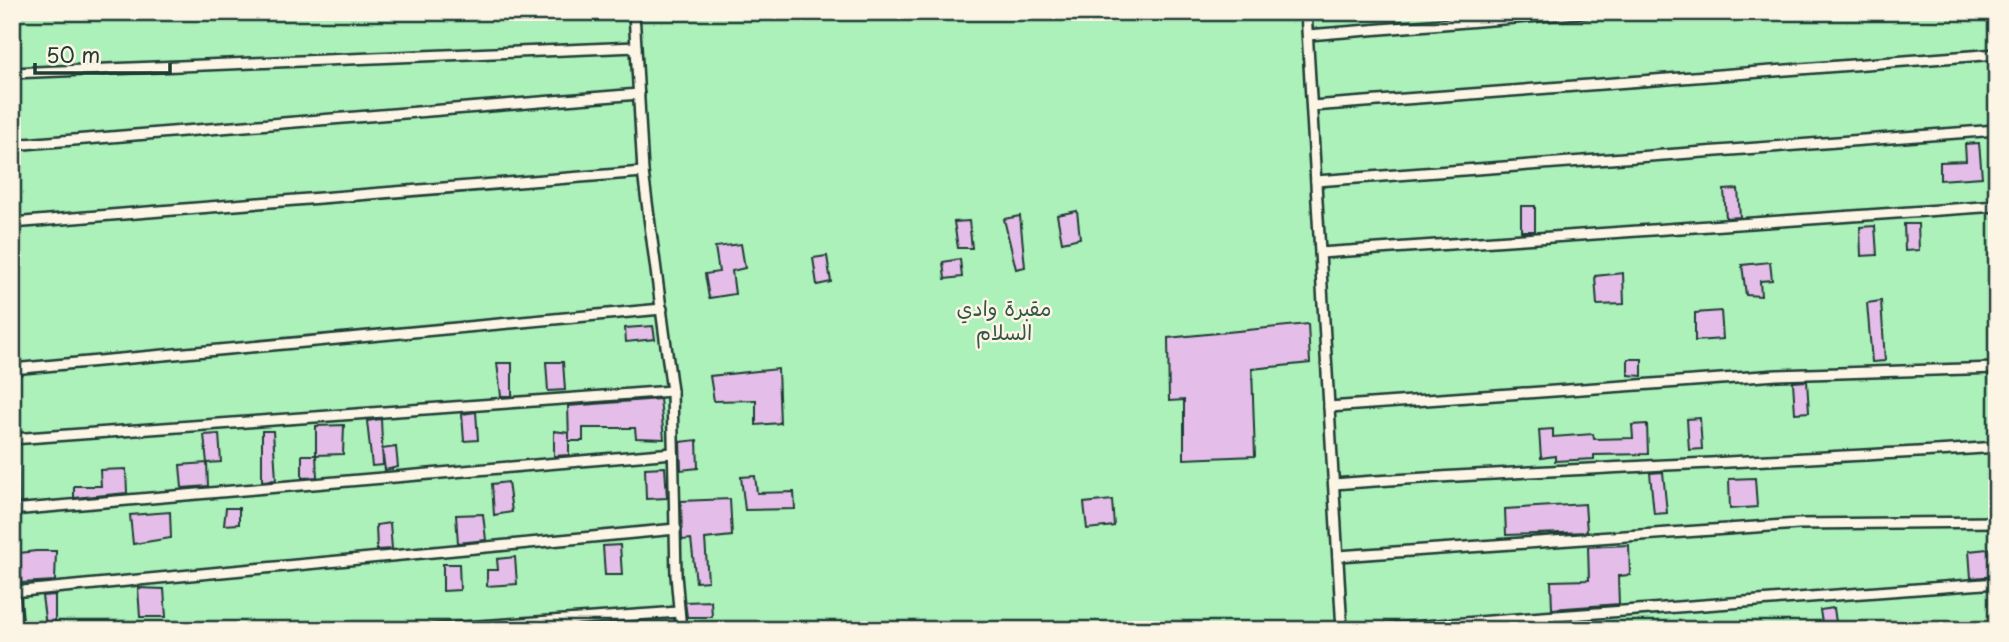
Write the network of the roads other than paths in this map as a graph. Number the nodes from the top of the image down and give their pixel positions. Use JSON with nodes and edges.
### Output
{"nodes":[{"id":1,"x":634,"y":12,"type":"edge"},
{"id":2,"x":1306,"y":12,"type":"edge"},
{"id":3,"x":1590,"y":12,"type":"edge"},
{"id":4,"x":1308,"y":35,"type":"junction"},
{"id":5,"x":636,"y":47,"type":"junction"},
{"id":6,"x":1997,"y":54,"type":"edge"},
{"id":7,"x":12,"y":73,"type":"edge"},
{"id":8,"x":639,"y":94,"type":"junction"},
{"id":9,"x":1312,"y":106,"type":"junction"},
{"id":10,"x":1997,"y":130,"type":"edge"},
{"id":11,"x":12,"y":145,"type":"edge"},
{"id":12,"x":643,"y":172,"type":"junction"},
{"id":13,"x":1316,"y":181,"type":"junction"},
{"id":14,"x":1997,"y":206,"type":"edge"},
{"id":15,"x":12,"y":223,"type":"edge"},
{"id":16,"x":1320,"y":253,"type":"junction"},
{"id":17,"x":662,"y":309,"type":"junction"},
{"id":18,"x":1997,"y":368,"type":"edge"},
{"id":19,"x":12,"y":369,"type":"edge"},
{"id":20,"x":672,"y":391,"type":"junction"},
{"id":21,"x":1329,"y":407,"type":"junction"},
{"id":22,"x":12,"y":439,"type":"edge"},
{"id":23,"x":1997,"y":447,"type":"edge"},
{"id":24,"x":673,"y":453,"type":"junction"},
{"id":25,"x":1334,"y":484,"type":"junction"},
{"id":26,"x":12,"y":510,"type":"edge"},
{"id":27,"x":1997,"y":522,"type":"edge"},
{"id":28,"x":676,"y":529,"type":"junction"},
{"id":29,"x":1338,"y":556,"type":"junction"},
{"id":30,"x":1997,"y":583,"type":"edge"},
{"id":31,"x":13,"y":592,"type":"edge"},
{"id":32,"x":679,"y":612,"type":"junction"},
{"id":33,"x":18,"y":630,"type":"edge"},
{"id":34,"x":422,"y":630,"type":"edge"},
{"id":35,"x":681,"y":630,"type":"edge"},
{"id":36,"x":1342,"y":630,"type":"edge"},
{"id":37,"x":1370,"y":630,"type":"edge"}],
"edges":[{"from":1,"to":5,"type":"lane"},
{"from":2,"to":4,"type":"lane"},
{"from":3,"to":4,"type":"lane"},
{"from":4,"to":9,"type":"lane"},
{"from":5,"to":7,"type":"lane"},
{"from":5,"to":8,"type":"lane"},
{"from":6,"to":9,"type":"lane"},
{"from":8,"to":11,"type":"lane"},
{"from":8,"to":12,"type":"lane"},
{"from":9,"to":13,"type":"lane"},
{"from":10,"to":13,"type":"lane"},
{"from":12,"to":15,"type":"lane"},
{"from":12,"to":17,"type":"lane"},
{"from":13,"to":16,"type":"lane"},
{"from":14,"to":16,"type":"lane"},
{"from":16,"to":21,"type":"lane"},
{"from":17,"to":19,"type":"lane"},
{"from":17,"to":20,"type":"lane"},
{"from":18,"to":21,"type":"lane"},
{"from":20,"to":22,"type":"lane"},
{"from":20,"to":24,"type":"lane"},
{"from":21,"to":25,"type":"lane"},
{"from":22,"to":26,"type":"lane"},
{"from":23,"to":25,"type":"lane"},
{"from":24,"to":26,"type":"lane"},
{"from":24,"to":28,"type":"lane"},
{"from":25,"to":29,"type":"lane"},
{"from":26,"to":31,"type":"lane"},
{"from":27,"to":29,"type":"lane"},
{"from":28,"to":31,"type":"lane"},
{"from":28,"to":32,"type":"lane"},
{"from":29,"to":36,"type":"lane"},
{"from":30,"to":37,"type":"lane"},
{"from":31,"to":33,"type":"lane"},
{"from":32,"to":34,"type":"lane"},
{"from":32,"to":35,"type":"lane"}]}
